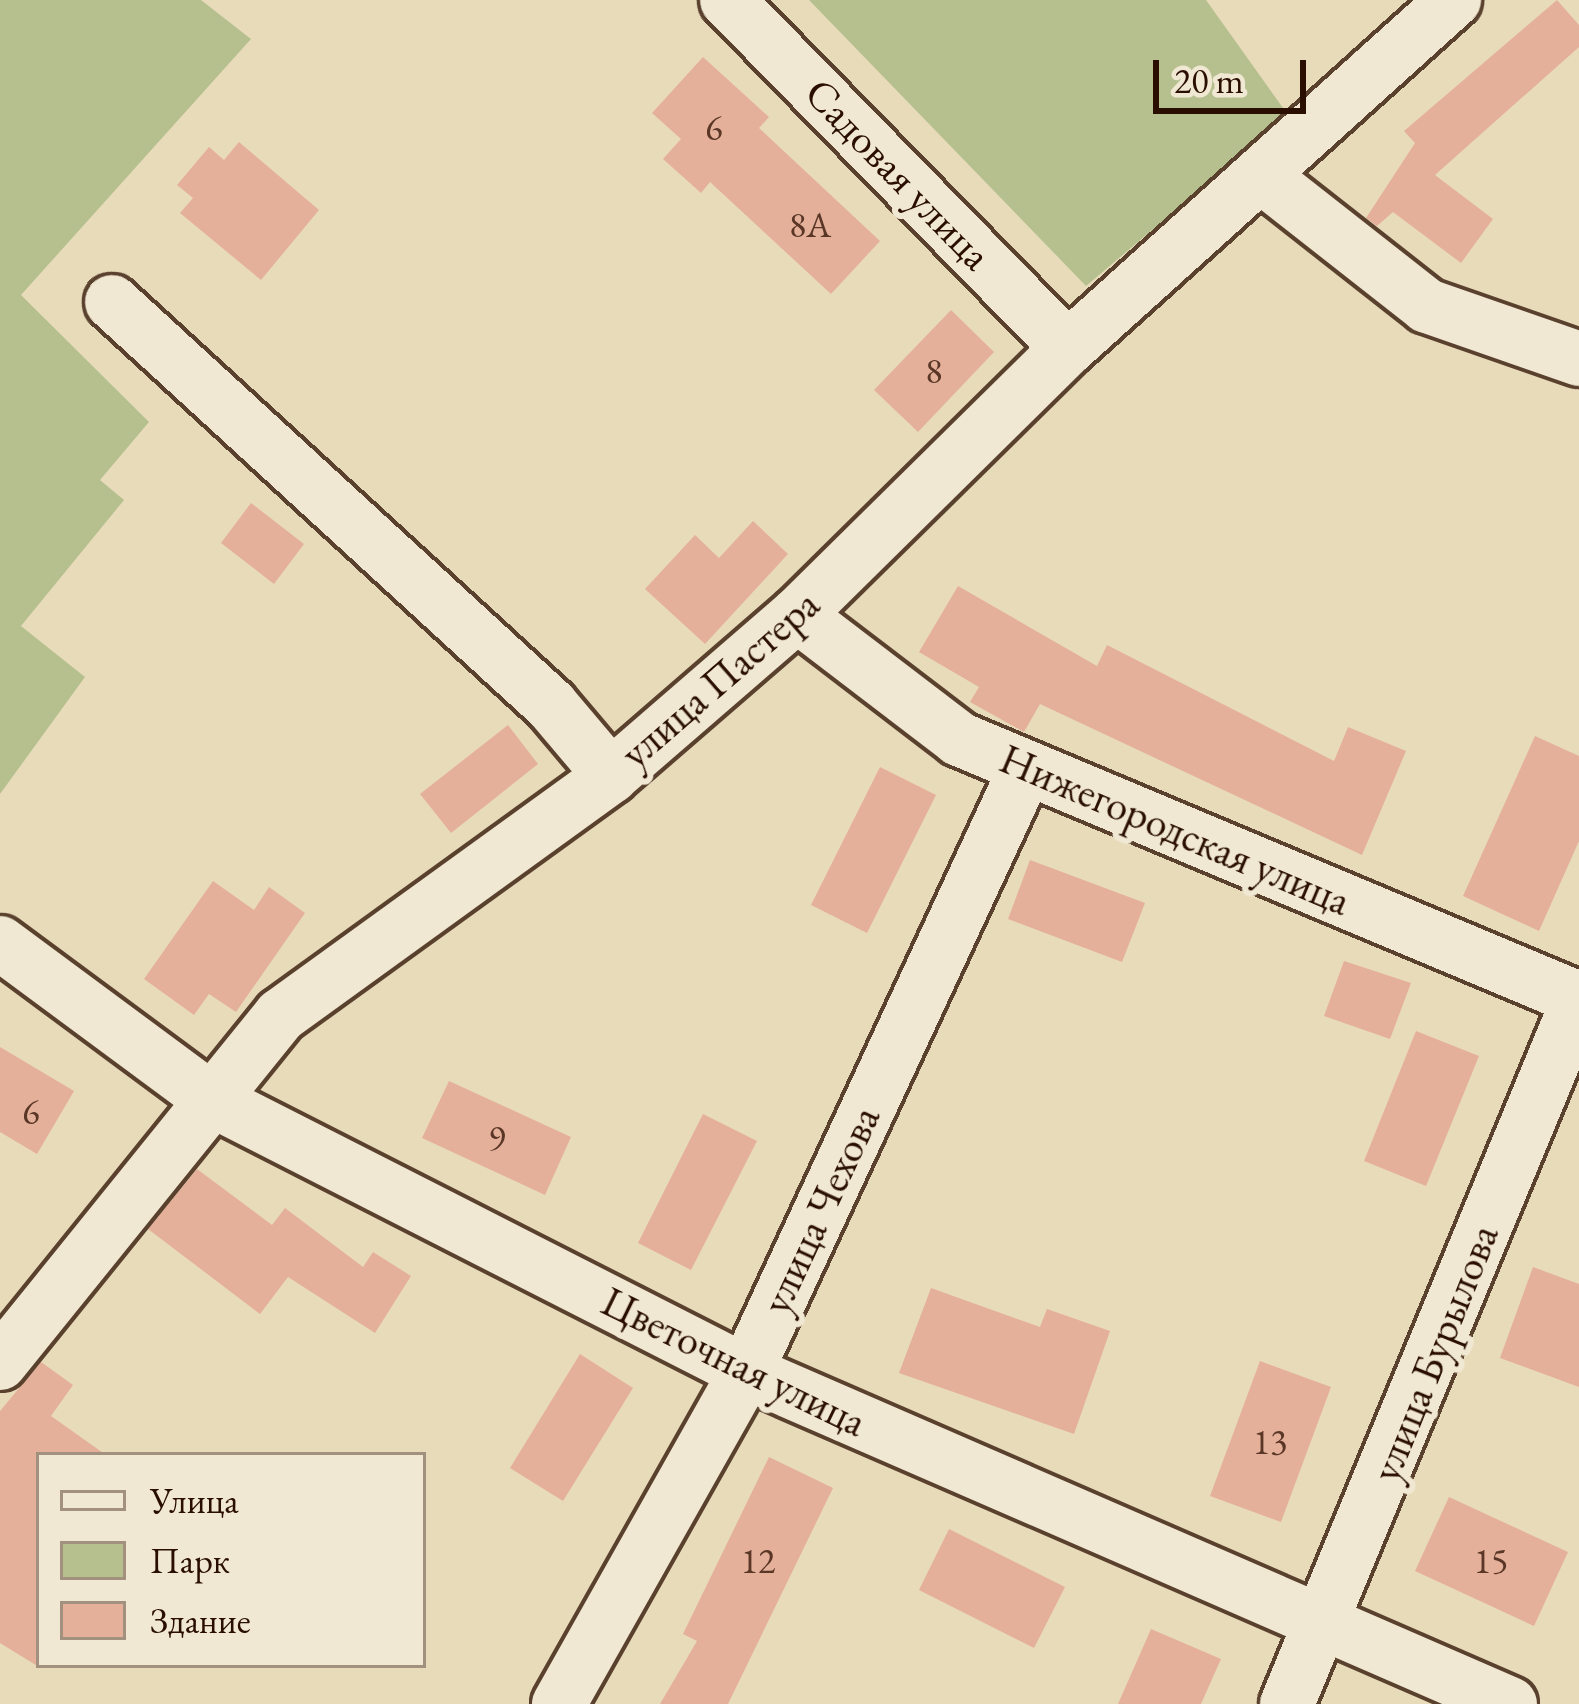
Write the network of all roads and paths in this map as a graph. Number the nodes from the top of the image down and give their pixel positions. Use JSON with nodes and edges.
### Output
{"nodes":[{"id":1,"x":727,"y":0,"type":"edge"},
{"id":2,"x":1454,"y":0,"type":"edge"},
{"id":3,"x":1264,"y":178,"type":"junction"},
{"id":4,"x":112,"y":302,"type":"dead end"},
{"id":5,"x":1068,"y":347,"type":"junction"},
{"id":6,"x":1579,"y":358,"type":"edge"},
{"id":7,"x":797,"y":615,"type":"junction"},
{"id":8,"x":1026,"y":768,"type":"junction"},
{"id":9,"x":611,"y":776,"type":"junction"},
{"id":10,"x":0,"y":943,"type":"edge"},
{"id":11,"x":1579,"y":999,"type":"edge"},
{"id":12,"x":212,"y":1100,"type":"junction"},
{"id":13,"x":0,"y":1363,"type":"edge"},
{"id":14,"x":746,"y":1372,"type":"junction"},
{"id":15,"x":1324,"y":1627,"type":"junction"},
{"id":16,"x":559,"y":1704,"type":"edge"},
{"id":17,"x":1287,"y":1704,"type":"edge"},
{"id":18,"x":1510,"y":1704,"type":"edge"}],
"edges":[{"from":1,"to":5,"type":"street","name":"Садовая улица"},
{"from":2,"to":3,"type":"street","name":"улица Пастера"},
{"from":3,"to":5,"type":"street","name":"улица Пастера"},
{"from":3,"to":6,"type":"street"},
{"from":4,"to":9,"type":"street"},
{"from":5,"to":7,"type":"street","name":"улица Пастера"},
{"from":7,"to":8,"type":"street","name":"Нижегородская улица"},
{"from":7,"to":9,"type":"street","name":"улица Пастера"},
{"from":8,"to":11,"type":"street","name":"Нижегородская улица"},
{"from":8,"to":14,"type":"street","name":"улица Чехова"},
{"from":9,"to":12,"type":"street","name":"улица Пастера"},
{"from":10,"to":12,"type":"street","name":"Цветочная улица"},
{"from":11,"to":15,"type":"street","name":"улица Бурылова"},
{"from":12,"to":13,"type":"street","name":"улица Пастера"},
{"from":12,"to":14,"type":"street","name":"Цветочная улица"},
{"from":14,"to":15,"type":"street","name":"Цветочная улица"},
{"from":14,"to":16,"type":"street","name":"улица Чехова"},
{"from":15,"to":17,"type":"street","name":"улица Бурылова"},
{"from":15,"to":18,"type":"street","name":"Цветочная улица"}]}
